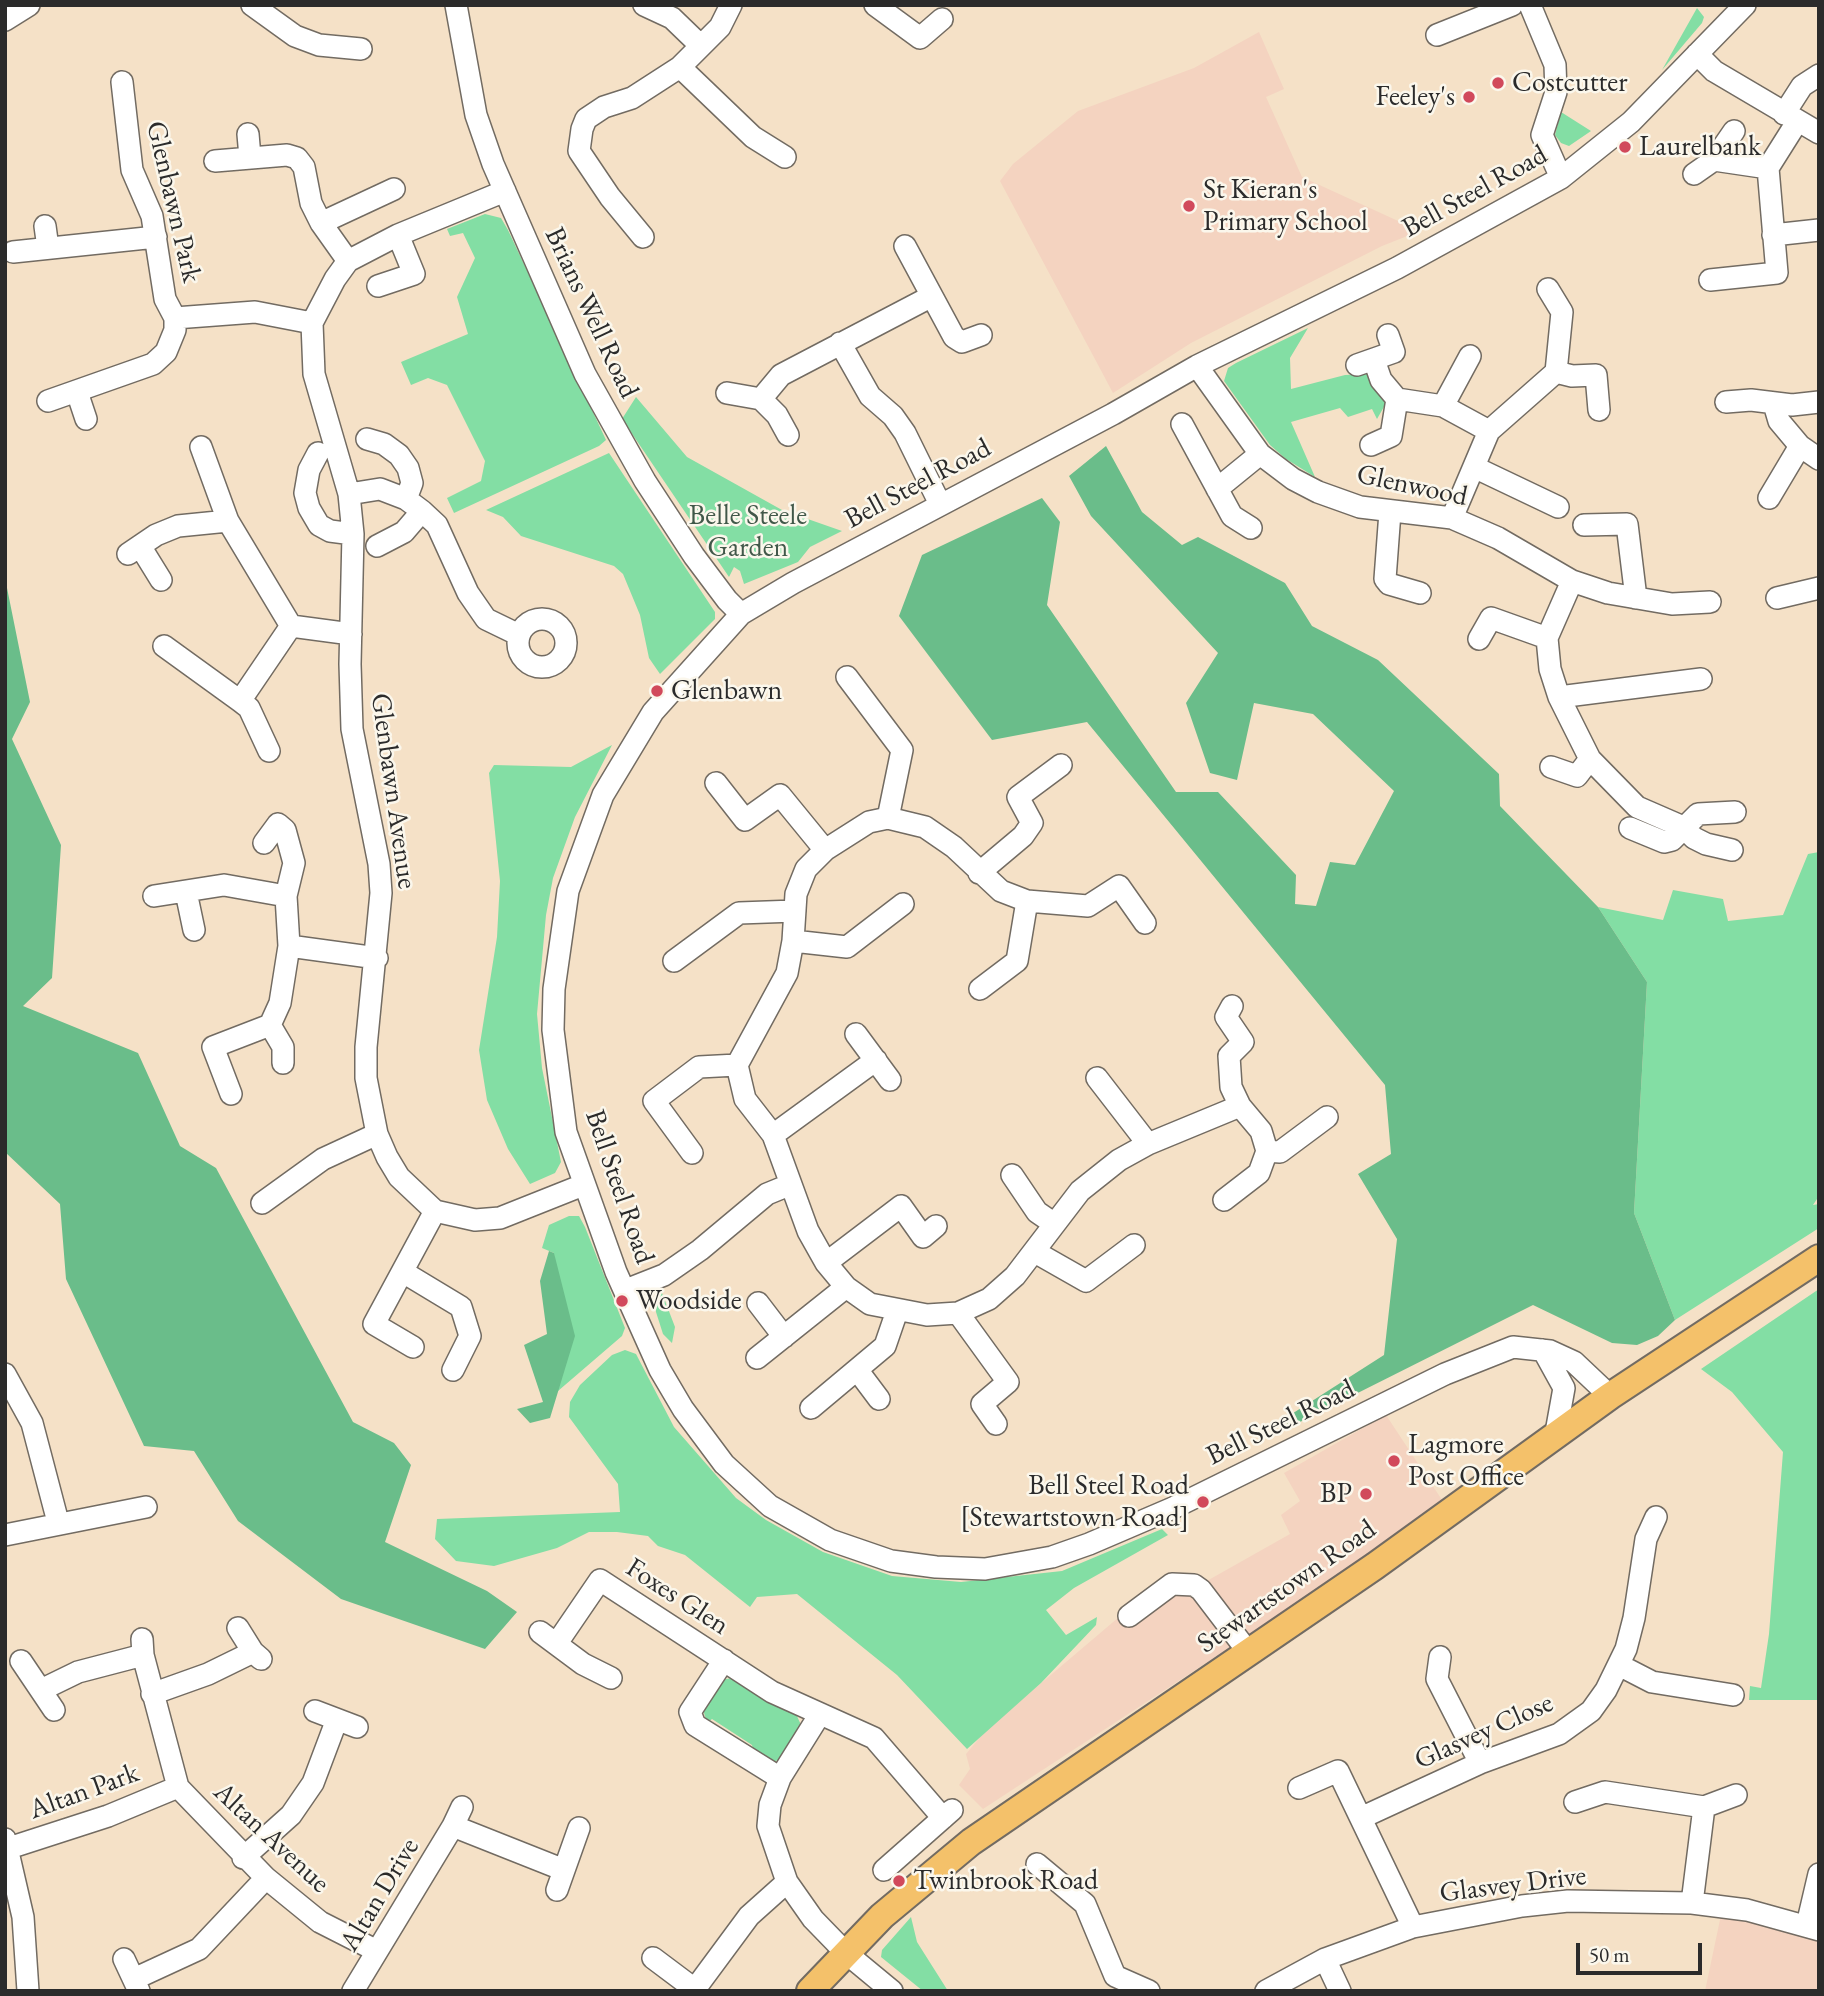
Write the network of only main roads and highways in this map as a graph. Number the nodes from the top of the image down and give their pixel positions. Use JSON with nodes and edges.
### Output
{"nodes":[{"id":1,"x":1813,"y":1266,"type":"edge"},
{"id":2,"x":810,"y":1991,"type":"edge"}],
"edges":[{"from":1,"to":2,"type":"main road","name":"Stewartstown Road"}]}
